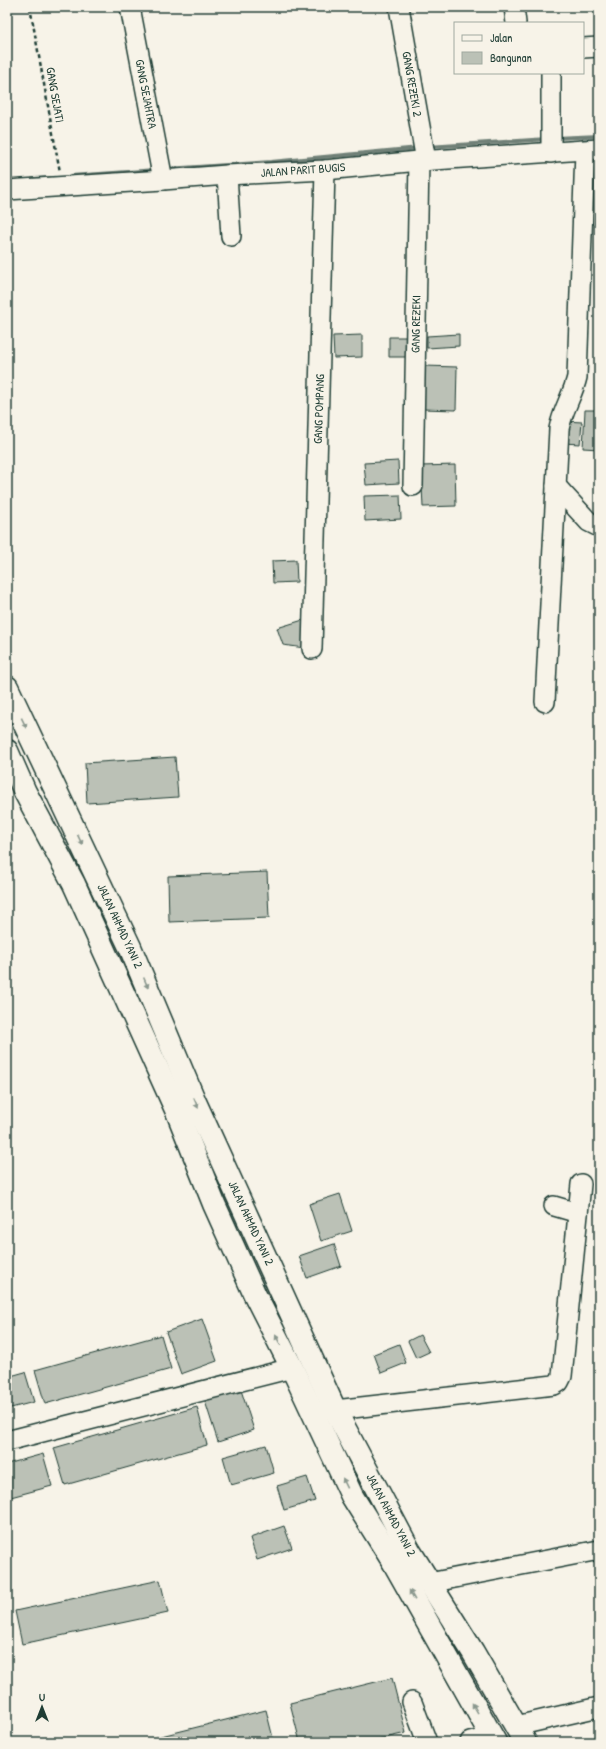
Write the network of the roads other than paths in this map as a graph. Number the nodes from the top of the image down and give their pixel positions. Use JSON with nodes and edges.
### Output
{"nodes":[{"id":1,"x":130,"y":7,"type":"edge"},
{"id":2,"x":399,"y":7,"type":"edge"},
{"id":3,"x":514,"y":7,"type":"edge"},
{"id":4,"x":516,"y":22,"type":"edge"},
{"id":5,"x":599,"y":47,"type":"edge"},
{"id":6,"x":584,"y":48,"type":"edge"},
{"id":7,"x":551,"y":74,"type":"edge"},
{"id":8,"x":592,"y":150,"type":"edge"},
{"id":9,"x":551,"y":153,"type":"junction"},
{"id":10,"x":423,"y":161,"type":"junction"},
{"id":11,"x":325,"y":170,"type":"junction"},
{"id":12,"x":227,"y":175,"type":"junction"},
{"id":13,"x":163,"y":180,"type":"junction"},
{"id":14,"x":7,"y":190,"type":"edge"},
{"id":15,"x":231,"y":236,"type":"dead end"},
{"id":16,"x":413,"y":486,"type":"dead end"},
{"id":17,"x":556,"y":486,"type":"junction"},
{"id":18,"x":599,"y":527,"type":"edge"},
{"id":19,"x":312,"y":649,"type":"dead end"},
{"id":20,"x":7,"y":688,"type":"edge"},
{"id":21,"x":545,"y":702,"type":"dead end"},
{"id":22,"x":7,"y":751,"type":"edge"},
{"id":23,"x":581,"y":1184,"type":"dead end"},
{"id":24,"x":554,"y":1206,"type":"dead end"},
{"id":25,"x":578,"y":1213,"type":"junction"},
{"id":26,"x":292,"y":1368,"type":"junction"},
{"id":27,"x":335,"y":1410,"type":"junction"},
{"id":28,"x":7,"y":1441,"type":"edge"},
{"id":29,"x":599,"y":1550,"type":"edge"},
{"id":30,"x":429,"y":1583,"type":"junction"},
{"id":31,"x":412,"y":1702,"type":"dead end"},
{"id":32,"x":599,"y":1707,"type":"edge"},
{"id":33,"x":520,"y":1734,"type":"edge"},
{"id":34,"x":493,"y":1740,"type":"edge"},
{"id":35,"x":427,"y":1742,"type":"edge"},
{"id":36,"x":470,"y":1742,"type":"edge"}],
"edges":[{"from":1,"to":13,"type":"street","name":"GANG SEJAHTRA"},
{"from":2,"to":10,"type":"street","name":"GANG REZEKI 2"},
{"from":3,"to":4,"type":"street"},
{"from":5,"to":6,"type":"street"},
{"from":7,"to":9,"type":"street"},
{"from":8,"to":9,"type":"street","name":"JALAN PARIT BUGIS"},
{"from":8,"to":17,"type":"street"},
{"from":9,"to":10,"type":"street","name":"JALAN PARIT BUGIS"},
{"from":10,"to":11,"type":"street","name":"JALAN PARIT BUGIS"},
{"from":10,"to":16,"type":"street","name":"GANG REZEKI"},
{"from":11,"to":12,"type":"street","name":"JALAN PARIT BUGIS"},
{"from":11,"to":19,"type":"street","name":"GANG POMPANG"},
{"from":12,"to":13,"type":"street","name":"JALAN PARIT BUGIS"},
{"from":12,"to":15,"type":"street"},
{"from":13,"to":14,"type":"street","name":"JALAN PARIT BUGIS"},
{"from":17,"to":18,"type":"street"},
{"from":17,"to":21,"type":"street"},
{"from":20,"to":27,"type":"highway","name":"JALAN AHMAD YANI 2","one_way":true},
{"from":26,"to":22,"type":"highway","name":"JALAN AHMAD YANI 2","one_way":true},
{"from":23,"to":25,"type":"street"},
{"from":24,"to":25,"type":"street"},
{"from":25,"to":27,"type":"street"},
{"from":26,"to":28,"type":"street"},
{"from":34,"to":26,"type":"highway","name":"JALAN AHMAD YANI 2","one_way":true},
{"from":27,"to":30,"type":"highway","name":"JALAN AHMAD YANI 2"},
{"from":29,"to":30,"type":"street"},
{"from":30,"to":33,"type":"highway","name":"JALAN AHMAD YANI 2"},
{"from":31,"to":35,"type":"street"},
{"from":32,"to":33,"type":"street"},
{"from":34,"to":36,"type":"street"}]}
